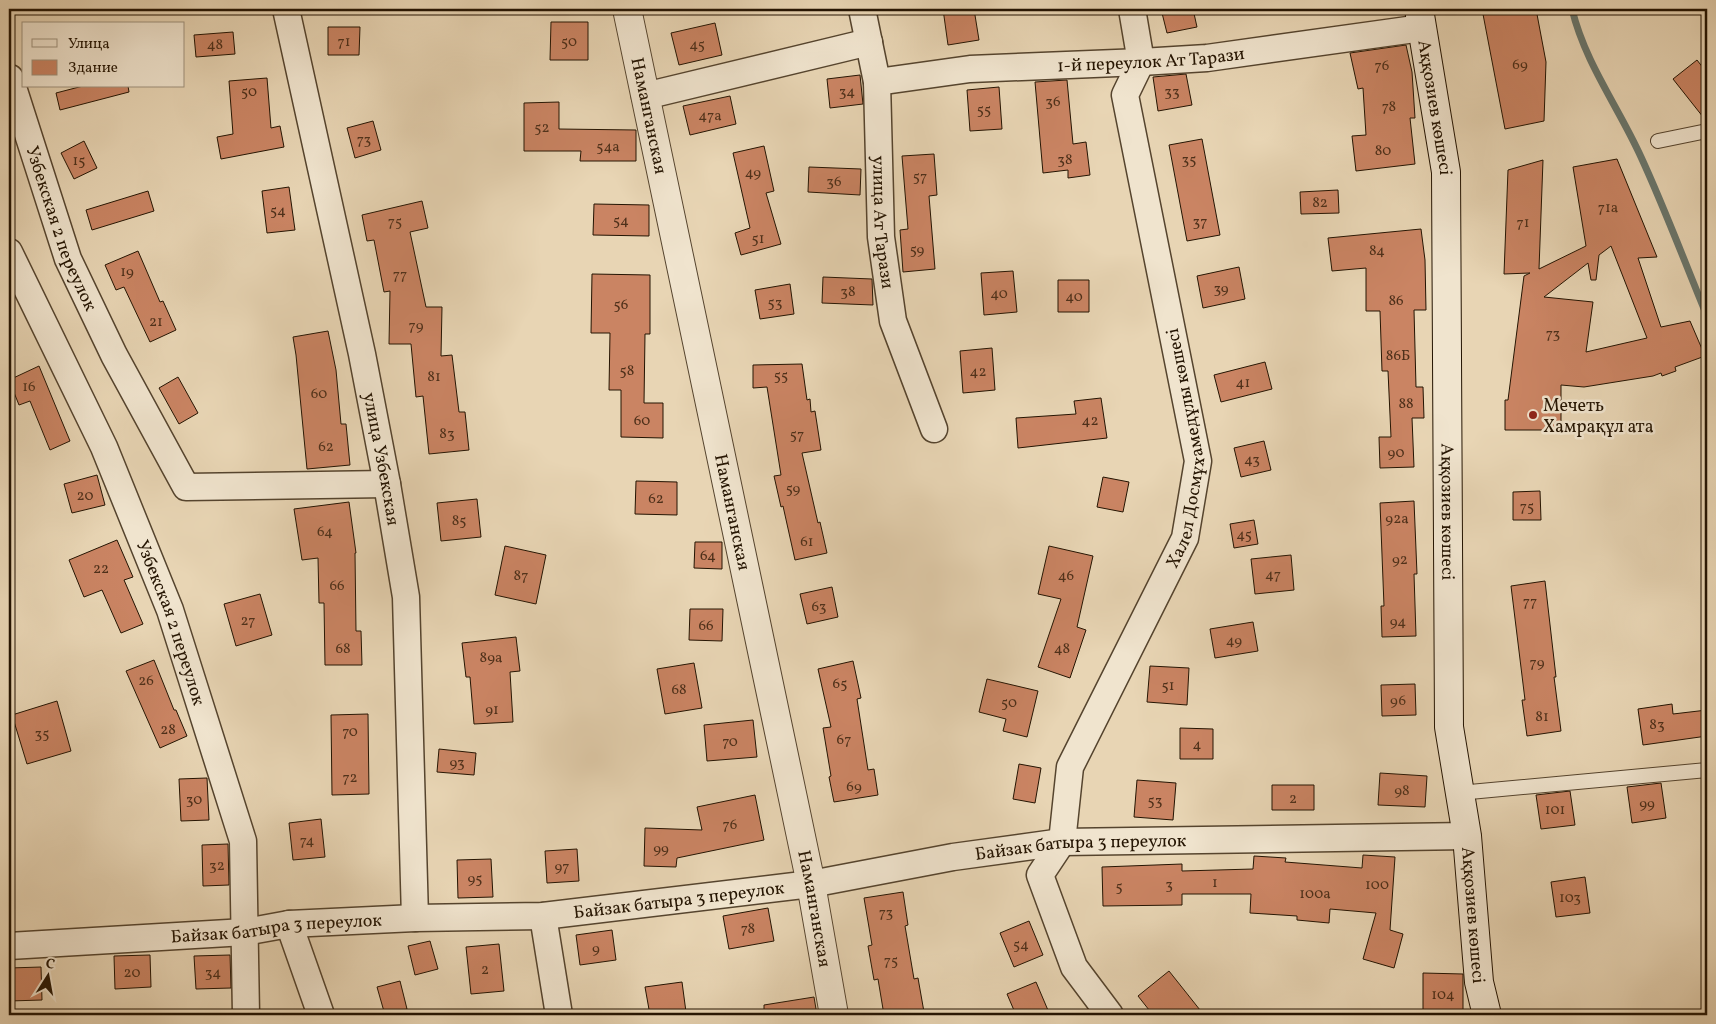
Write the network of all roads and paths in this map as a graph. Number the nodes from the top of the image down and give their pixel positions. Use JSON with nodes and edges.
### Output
{"nodes":[{"id":1,"x":286,"y":9,"type":"edge"},
{"id":2,"x":627,"y":9,"type":"edge"},
{"id":3,"x":862,"y":9,"type":"edge"},
{"id":4,"x":1132,"y":9,"type":"edge"},
{"id":5,"x":1421,"y":18,"type":"edge"},
{"id":6,"x":869,"y":42,"type":"junction"},
{"id":7,"x":1141,"y":62,"type":"junction"},
{"id":8,"x":9,"y":75,"type":"edge"},
{"id":9,"x":878,"y":82,"type":"junction"},
{"id":10,"x":645,"y":96,"type":"junction"},
{"id":11,"x":1707,"y":131,"type":"edge"},
{"id":12,"x":1658,"y":141,"type":"dead end"},
{"id":13,"x":9,"y":252,"type":"edge"},
{"id":14,"x":934,"y":429,"type":"dead end"},
{"id":15,"x":387,"y":484,"type":"junction"},
{"id":16,"x":1707,"y":770,"type":"edge"},
{"id":17,"x":1459,"y":793,"type":"junction"},
{"id":18,"x":1467,"y":836,"type":"junction"},
{"id":19,"x":1062,"y":842,"type":"junction"},
{"id":20,"x":811,"y":884,"type":"junction"},
{"id":21,"x":543,"y":916,"type":"junction"},
{"id":22,"x":415,"y":918,"type":"junction"},
{"id":23,"x":289,"y":924,"type":"junction"},
{"id":24,"x":245,"y":932,"type":"junction"},
{"id":25,"x":9,"y":946,"type":"edge"},
{"id":26,"x":246,"y":1015,"type":"edge"},
{"id":27,"x":321,"y":1015,"type":"edge"},
{"id":28,"x":559,"y":1015,"type":"edge"},
{"id":29,"x":834,"y":1015,"type":"edge"},
{"id":30,"x":1110,"y":1015,"type":"edge"},
{"id":31,"x":1487,"y":1015,"type":"edge"}],
"edges":[{"from":1,"to":15,"type":"street","name":"улица Узбекская"},
{"from":2,"to":10,"type":"street","name":"Наманганская"},
{"from":3,"to":6,"type":"street","name":"улица Ат Тарази"},
{"from":4,"to":7,"type":"street"},
{"from":5,"to":7,"type":"street","name":"1-й переулок Ат Тарази"},
{"from":5,"to":17,"type":"street","name":"Аққозиев көшесі"},
{"from":6,"to":9,"type":"street","name":"улица Ат Тарази"},
{"from":6,"to":10,"type":"street"},
{"from":7,"to":9,"type":"street","name":"1-й переулок Ат Тарази"},
{"from":7,"to":19,"type":"street","name":"Халел Досмұхамедұлы көшесі"},
{"from":8,"to":15,"type":"street","name":"Узбекская 2 переулок"},
{"from":9,"to":14,"type":"street","name":"улица Ат Тарази"},
{"from":10,"to":20,"type":"street","name":"Наманганская"},
{"from":11,"to":12,"type":"lane"},
{"from":13,"to":24,"type":"street","name":"Узбекская 2 переулок"},
{"from":15,"to":22,"type":"street","name":"улица Узбекская"},
{"from":16,"to":17,"type":"lane"},
{"from":17,"to":18,"type":"street","name":"Аққозиев көшесі"},
{"from":18,"to":19,"type":"street","name":"Байзак батыра 3 переулок"},
{"from":18,"to":31,"type":"street","name":"Аққозиев көшесі"},
{"from":19,"to":20,"type":"street","name":"Байзак батыра 3 переулок"},
{"from":19,"to":30,"type":"street"},
{"from":20,"to":21,"type":"street","name":"Байзак батыра 3 переулок"},
{"from":20,"to":29,"type":"street","name":"Наманганская"},
{"from":21,"to":22,"type":"street","name":"Байзак батыра 3 переулок"},
{"from":21,"to":28,"type":"street"},
{"from":22,"to":23,"type":"street","name":"Байзак батыра 3 переулок"},
{"from":23,"to":24,"type":"street","name":"Байзак батыра 3 переулок"},
{"from":23,"to":27,"type":"street"},
{"from":24,"to":25,"type":"street","name":"Байзак батыра 3 переулок"},
{"from":24,"to":26,"type":"street","name":"Узбекская 2 переулок"}]}
